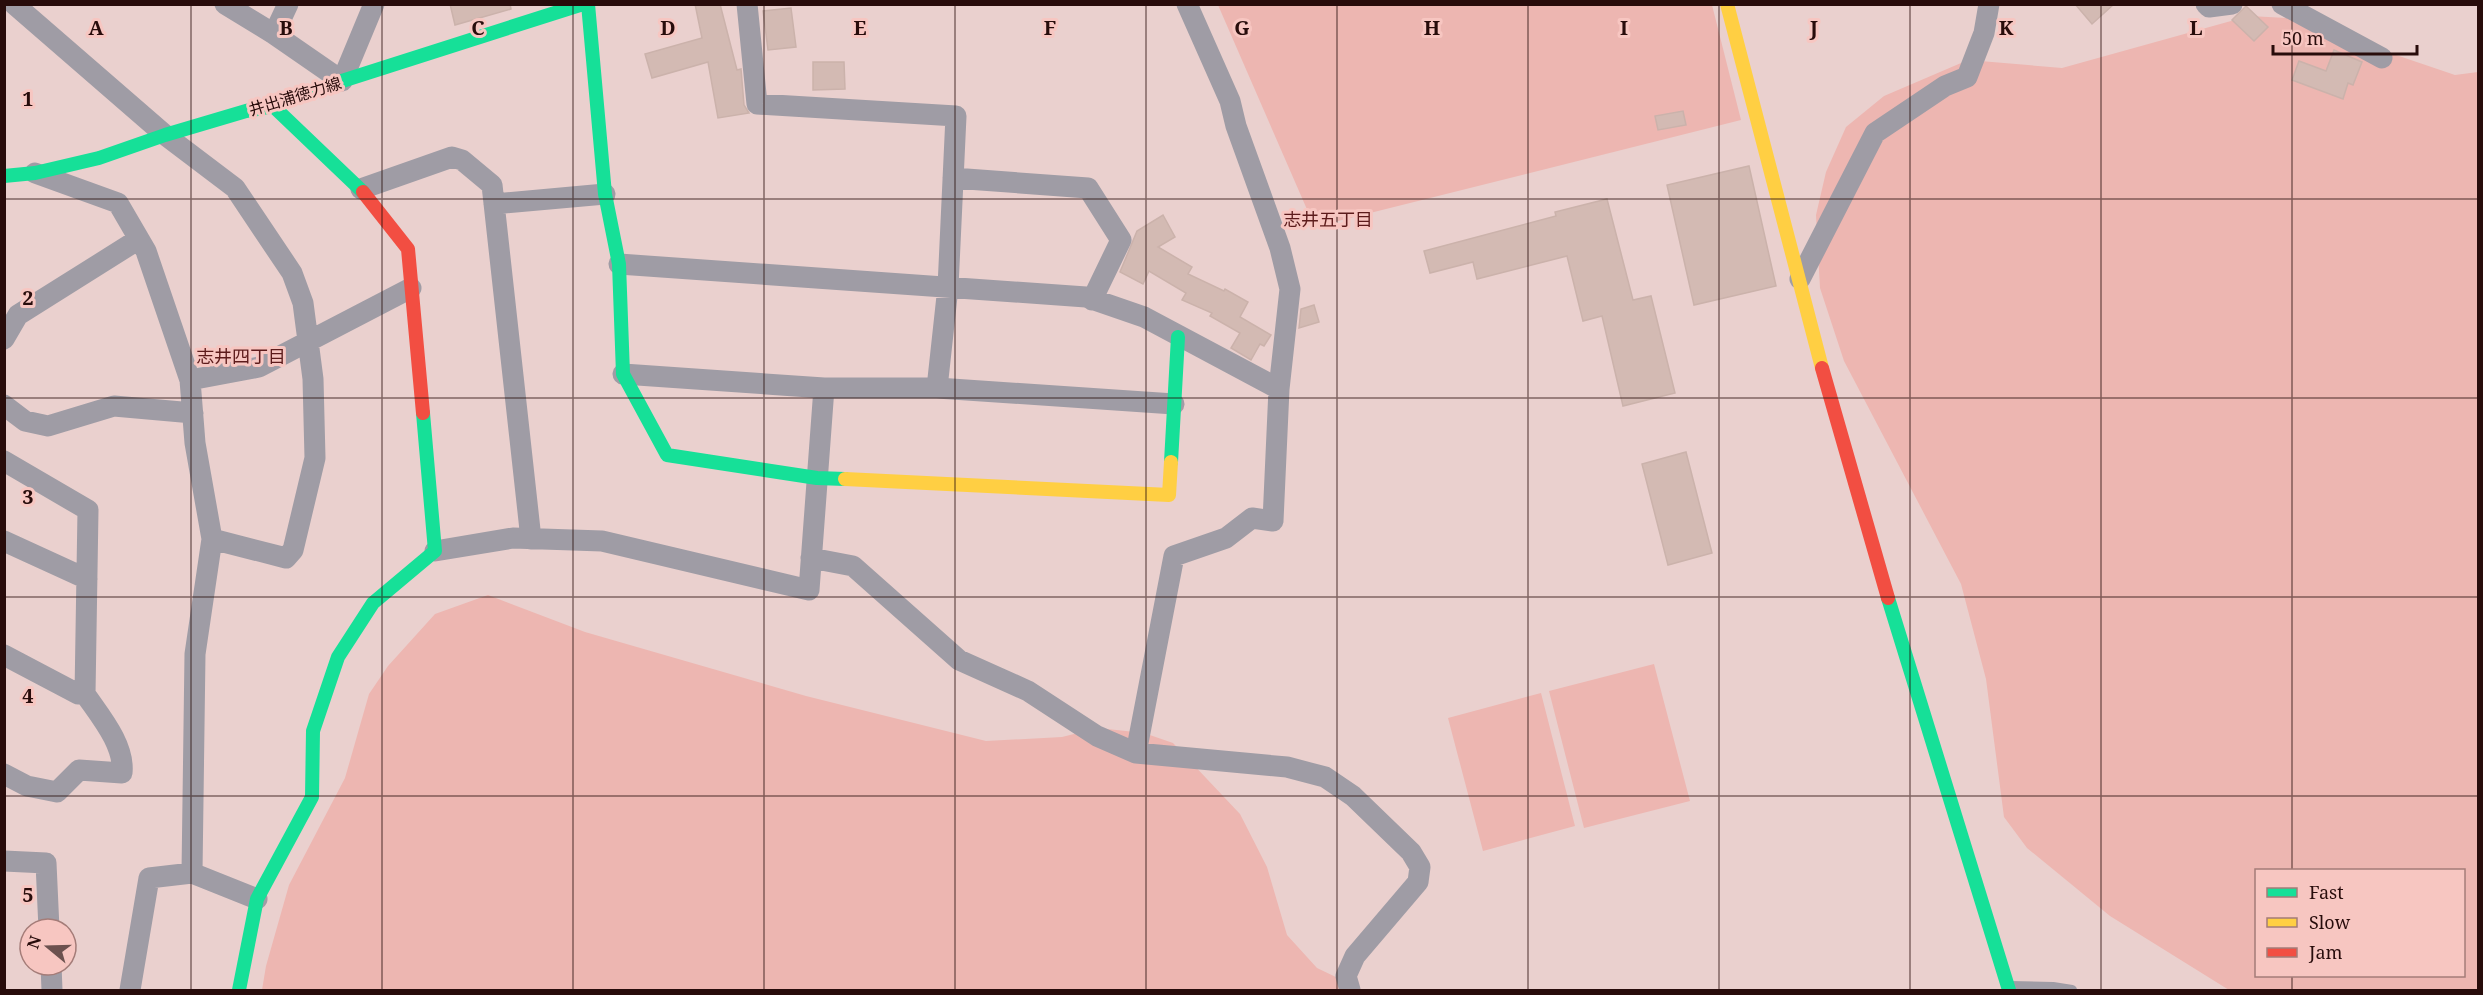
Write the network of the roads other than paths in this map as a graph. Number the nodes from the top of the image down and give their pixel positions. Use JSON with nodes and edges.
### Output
{"nodes":[{"id":1,"x":14,"y":4,"type":"edge"},
{"id":2,"x":225,"y":4,"type":"edge"},
{"id":3,"x":288,"y":4,"type":"edge"},
{"id":4,"x":374,"y":4,"type":"edge"},
{"id":5,"x":583,"y":4,"type":"edge"},
{"id":6,"x":588,"y":4,"type":"edge"},
{"id":7,"x":747,"y":4,"type":"edge"},
{"id":8,"x":1187,"y":4,"type":"edge"},
{"id":9,"x":1727,"y":4,"type":"edge"},
{"id":10,"x":1989,"y":4,"type":"edge"},
{"id":11,"x":2206,"y":4,"type":"edge"},
{"id":12,"x":2232,"y":4,"type":"edge"},
{"id":13,"x":2295,"y":7,"type":"edge"},
{"id":14,"x":274,"y":34,"type":"junction"},
{"id":15,"x":2382,"y":58,"type":"dead end"},
{"id":16,"x":342,"y":81,"type":"junction"},
{"id":17,"x":273,"y":106,"type":"junction"},
{"id":18,"x":165,"y":135,"type":"junction"},
{"id":19,"x":35,"y":173,"type":"junction"},
{"id":20,"x":4,"y":176,"type":"edge"},
{"id":21,"x":953,"y":178,"type":"junction"},
{"id":22,"x":361,"y":189,"type":"junction"},
{"id":23,"x":605,"y":194,"type":"junction"},
{"id":24,"x":494,"y":204,"type":"junction"},
{"id":25,"x":139,"y":239,"type":"junction"},
{"id":26,"x":619,"y":264,"type":"junction"},
{"id":27,"x":1800,"y":279,"type":"junction"},
{"id":28,"x":948,"y":287,"type":"junction"},
{"id":29,"x":411,"y":288,"type":"junction"},
{"id":30,"x":1092,"y":300,"type":"junction"},
{"id":31,"x":1178,"y":337,"type":"junction"},
{"id":32,"x":4,"y":339,"type":"edge"},
{"id":33,"x":308,"y":340,"type":"junction"},
{"id":34,"x":623,"y":374,"type":"junction"},
{"id":35,"x":190,"y":380,"type":"junction"},
{"id":36,"x":824,"y":388,"type":"junction"},
{"id":37,"x":937,"y":388,"type":"junction"},
{"id":38,"x":1279,"y":388,"type":"junction"},
{"id":39,"x":1174,"y":404,"type":"junction"},
{"id":40,"x":4,"y":405,"type":"edge"},
{"id":41,"x":193,"y":413,"type":"junction"},
{"id":42,"x":4,"y":461,"type":"edge"},
{"id":43,"x":817,"y":478,"type":"junction"},
{"id":44,"x":212,"y":539,"type":"junction"},
{"id":45,"x":531,"y":539,"type":"junction"},
{"id":46,"x":4,"y":542,"type":"edge"},
{"id":47,"x":435,"y":550,"type":"junction"},
{"id":48,"x":811,"y":558,"type":"junction"},
{"id":49,"x":87,"y":579,"type":"junction"},
{"id":50,"x":4,"y":655,"type":"edge"},
{"id":51,"x":85,"y":694,"type":"junction"},
{"id":52,"x":1136,"y":753,"type":"junction"},
{"id":53,"x":4,"y":774,"type":"edge"},
{"id":54,"x":4,"y":861,"type":"edge"},
{"id":55,"x":192,"y":873,"type":"junction"},
{"id":56,"x":257,"y":899,"type":"junction"},
{"id":57,"x":48,"y":917,"type":"edge"},
{"id":58,"x":2008,"y":988,"type":"edge"},
{"id":59,"x":130,"y":990,"type":"edge"},
{"id":60,"x":239,"y":990,"type":"edge"},
{"id":61,"x":1350,"y":990,"type":"edge"},
{"id":62,"x":2072,"y":990,"type":"edge"}],
"edges":[{"from":1,"to":18,"type":"street"},
{"from":2,"to":14,"type":"street"},
{"from":3,"to":14,"type":"street"},
{"from":4,"to":16,"type":"street"},
{"from":5,"to":16,"type":"street","name":"井出浦徳力線"},
{"from":6,"to":23,"type":"street"},
{"from":7,"to":21,"type":"street"},
{"from":8,"to":38,"type":"street"},
{"from":9,"to":27,"type":"street"},
{"from":10,"to":27,"type":"street"},
{"from":11,"to":12,"type":"street"},
{"from":13,"to":15,"type":"street"},
{"from":14,"to":16,"type":"street"},
{"from":16,"to":17,"type":"street","name":"井出浦徳力線"},
{"from":17,"to":18,"type":"street","name":"井出浦徳力線"},
{"from":17,"to":22,"type":"street"},
{"from":18,"to":19,"type":"street","name":"井出浦徳力線"},
{"from":18,"to":33,"type":"street"},
{"from":19,"to":20,"type":"street","name":"井出浦徳力線"},
{"from":19,"to":25,"type":"street"},
{"from":21,"to":28,"type":"street"},
{"from":21,"to":30,"type":"street"},
{"from":22,"to":24,"type":"street"},
{"from":22,"to":29,"type":"street"},
{"from":23,"to":24,"type":"street"},
{"from":23,"to":26,"type":"street"},
{"from":24,"to":45,"type":"street"},
{"from":25,"to":32,"type":"street"},
{"from":25,"to":35,"type":"street"},
{"from":26,"to":28,"type":"street"},
{"from":26,"to":34,"type":"street"},
{"from":27,"to":58,"type":"street"},
{"from":28,"to":30,"type":"street"},
{"from":28,"to":37,"type":"street"},
{"from":29,"to":33,"type":"street"},
{"from":29,"to":47,"type":"street"},
{"from":30,"to":31,"type":"street"},
{"from":31,"to":38,"type":"street"},
{"from":31,"to":39,"type":"street"},
{"from":33,"to":35,"type":"street"},
{"from":33,"to":44,"type":"street"},
{"from":34,"to":36,"type":"street"},
{"from":34,"to":43,"type":"street"},
{"from":35,"to":41,"type":"street"},
{"from":36,"to":37,"type":"street"},
{"from":36,"to":43,"type":"street"},
{"from":37,"to":39,"type":"street"},
{"from":38,"to":52,"type":"street"},
{"from":39,"to":43,"type":"street"},
{"from":40,"to":41,"type":"street"},
{"from":41,"to":44,"type":"street"},
{"from":42,"to":49,"type":"street"},
{"from":43,"to":48,"type":"street"},
{"from":44,"to":55,"type":"street"},
{"from":45,"to":47,"type":"street"},
{"from":45,"to":48,"type":"street"},
{"from":46,"to":49,"type":"street"},
{"from":47,"to":56,"type":"street"},
{"from":48,"to":52,"type":"street"},
{"from":49,"to":51,"type":"street"},
{"from":50,"to":51,"type":"street"},
{"from":51,"to":53,"type":"street"},
{"from":52,"to":61,"type":"street"},
{"from":54,"to":57,"type":"street"},
{"from":55,"to":56,"type":"street"},
{"from":55,"to":59,"type":"street"},
{"from":56,"to":60,"type":"street"},
{"from":58,"to":62,"type":"lane"}]}
